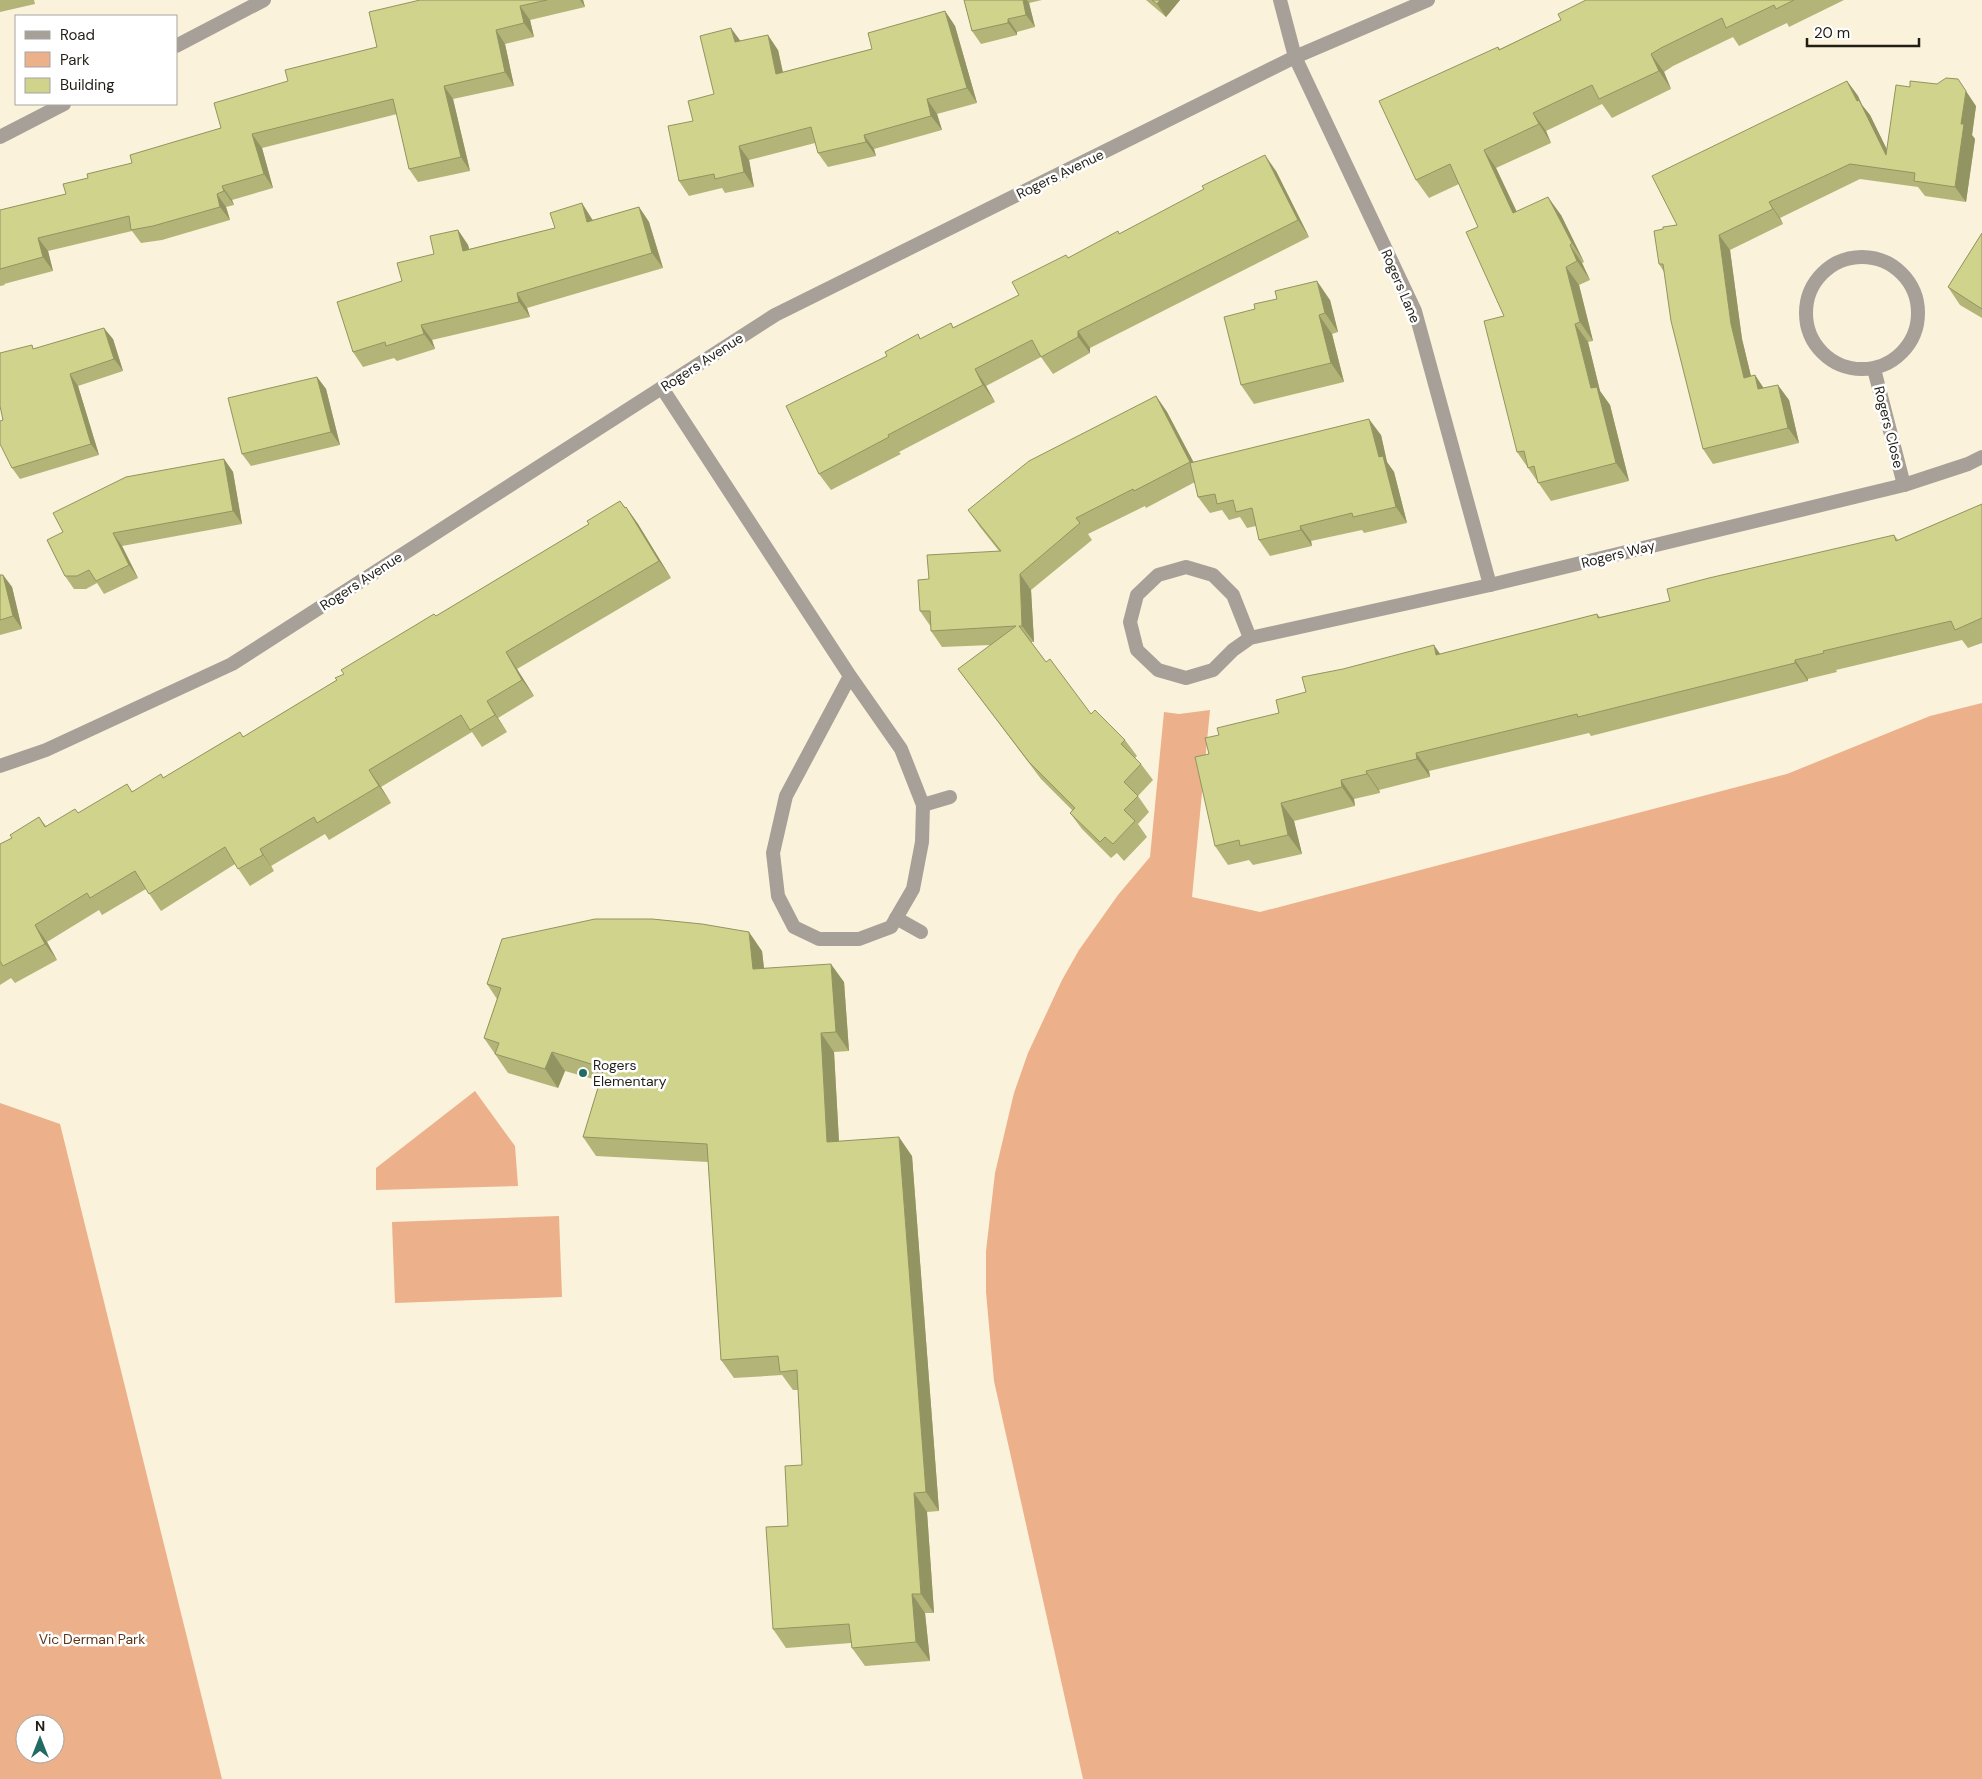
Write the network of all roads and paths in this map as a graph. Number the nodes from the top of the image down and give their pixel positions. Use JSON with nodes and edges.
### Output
{"nodes":[{"id":1,"x":264,"y":0,"type":"edge"},
{"id":2,"x":1280,"y":0,"type":"edge"},
{"id":3,"x":1428,"y":0,"type":"edge"},
{"id":4,"x":178,"y":45,"type":"edge"},
{"id":5,"x":1295,"y":57,"type":"junction"},
{"id":6,"x":62,"y":105,"type":"edge"},
{"id":7,"x":0,"y":137,"type":"edge"},
{"id":8,"x":1874,"y":369,"type":"junction"},
{"id":9,"x":662,"y":388,"type":"junction"},
{"id":10,"x":1982,"y":456,"type":"edge"},
{"id":11,"x":1904,"y":485,"type":"junction"},
{"id":12,"x":1490,"y":585,"type":"junction"},
{"id":13,"x":1250,"y":638,"type":"junction"},
{"id":14,"x":850,"y":676,"type":"junction"},
{"id":15,"x":0,"y":766,"type":"edge"},
{"id":16,"x":950,"y":797,"type":"dead end"},
{"id":17,"x":923,"y":805,"type":"junction"},
{"id":18,"x":896,"y":918,"type":"junction"},
{"id":19,"x":921,"y":932,"type":"dead end"}],
"edges":[{"from":1,"to":4,"type":"street"},
{"from":2,"to":5,"type":"street","name":"Rogers Lane"},
{"from":3,"to":5,"type":"street","name":"Rogers Avenue"},
{"from":5,"to":9,"type":"street","name":"Rogers Avenue"},
{"from":5,"to":12,"type":"street","name":"Rogers Lane"},
{"from":6,"to":7,"type":"street"},
{"from":8,"to":8,"type":"street","name":"Rogers Close"},
{"from":8,"to":11,"type":"street","name":"Rogers Close"},
{"from":9,"to":14,"type":"street"},
{"from":9,"to":15,"type":"street","name":"Rogers Avenue"},
{"from":10,"to":11,"type":"street","name":"Rogers Way"},
{"from":11,"to":12,"type":"street","name":"Rogers Way"},
{"from":12,"to":13,"type":"street","name":"Rogers Way"},
{"from":13,"to":13,"type":"street","name":"Rogers Way"},
{"from":14,"to":17,"type":"street"},
{"from":14,"to":18,"type":"street"},
{"from":16,"to":17,"type":"street"},
{"from":17,"to":18,"type":"street"},
{"from":18,"to":19,"type":"street"}]}
